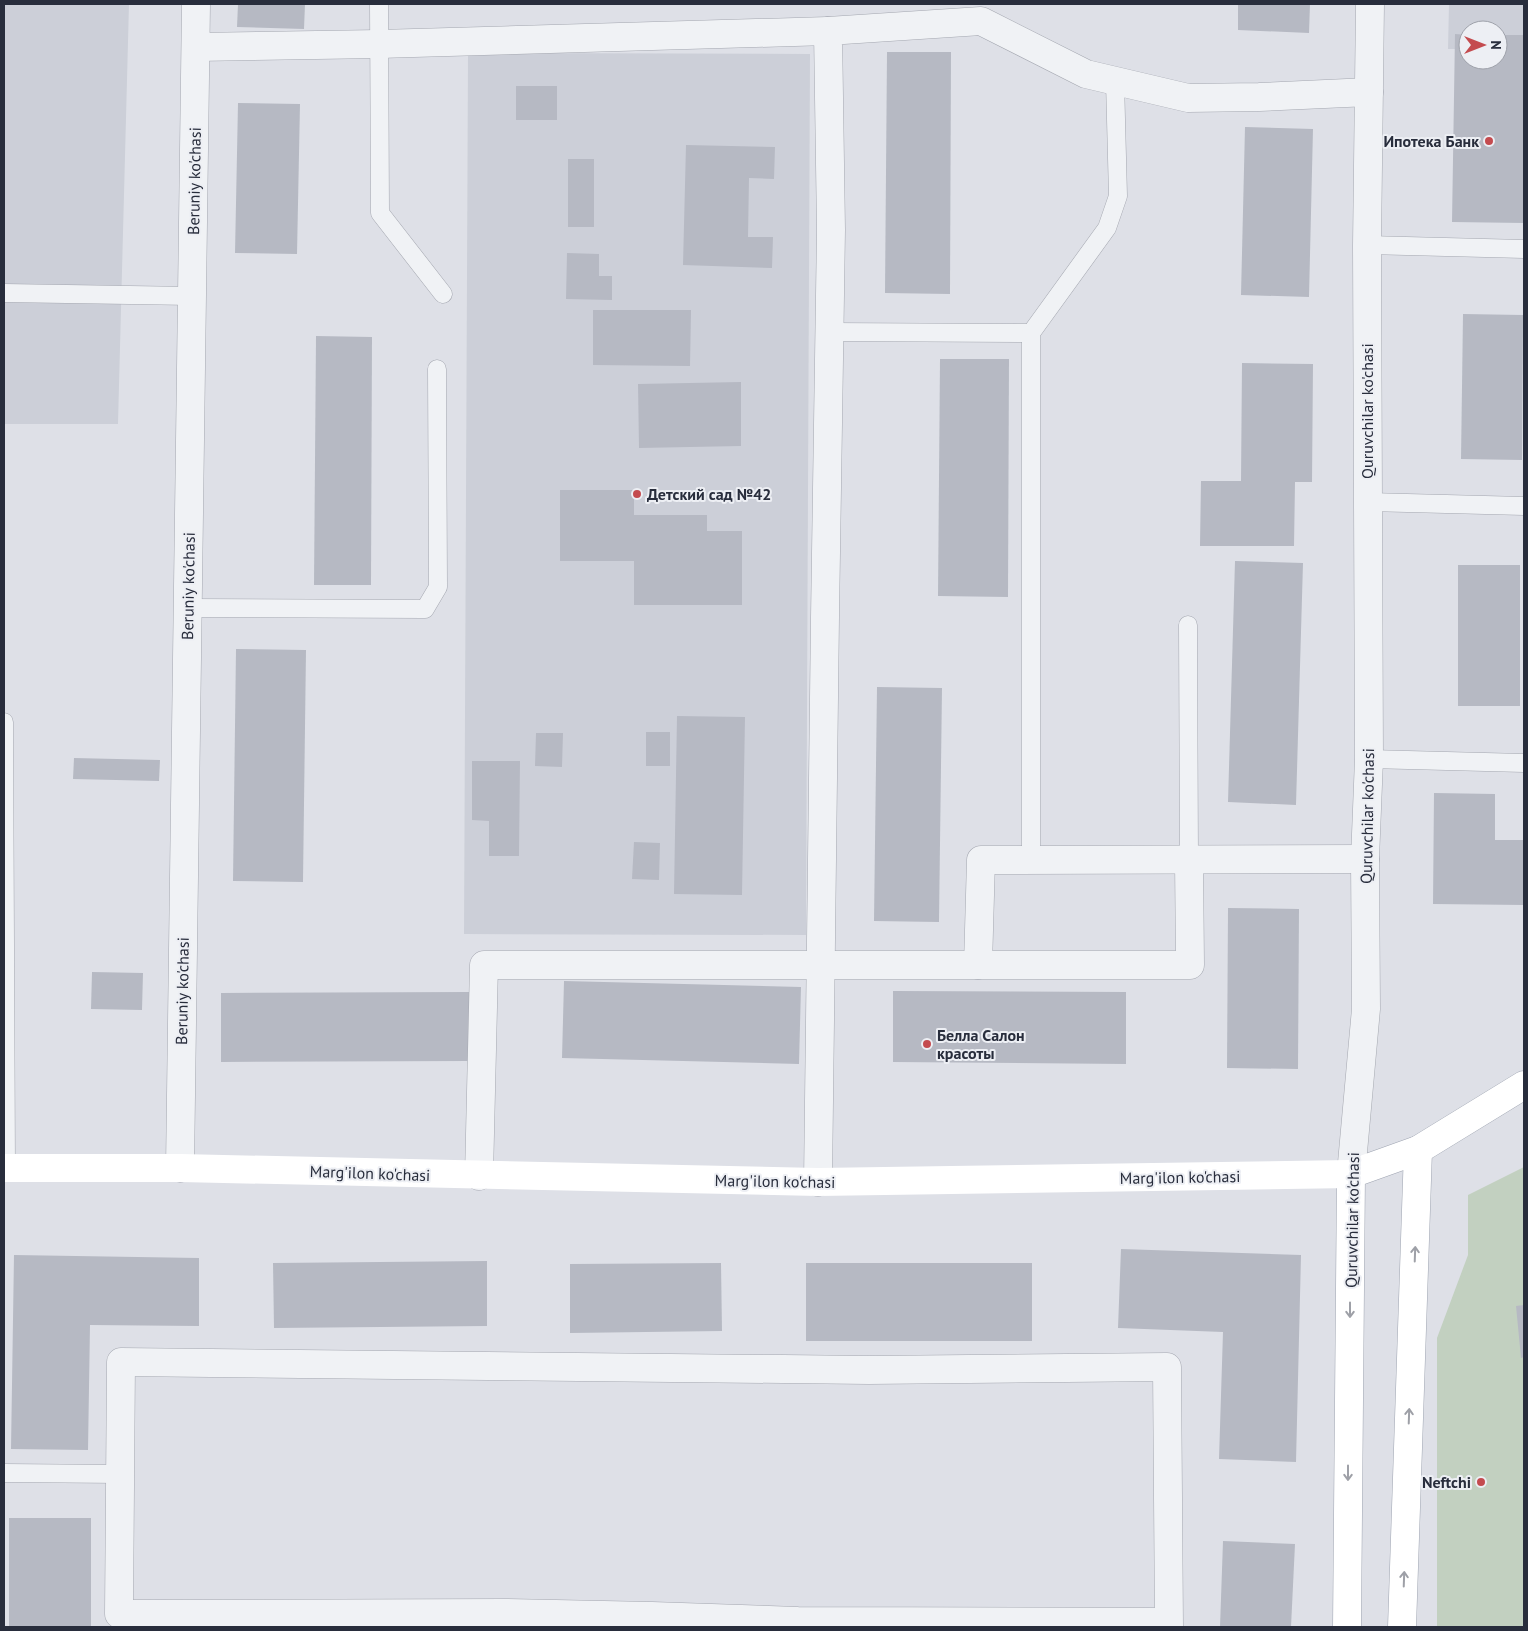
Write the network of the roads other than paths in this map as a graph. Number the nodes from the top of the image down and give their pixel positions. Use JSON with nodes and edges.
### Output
{"nodes":[{"id":1,"x":196,"y":4,"type":"edge"},
{"id":2,"x":379,"y":4,"type":"edge"},
{"id":3,"x":1370,"y":4,"type":"edge"},
{"id":4,"x":968,"y":13,"type":"edge"},
{"id":5,"x":828,"y":31,"type":"junction"},
{"id":6,"x":379,"y":44,"type":"junction"},
{"id":7,"x":196,"y":47,"type":"junction"},
{"id":8,"x":1115,"y":81,"type":"junction"},
{"id":9,"x":1369,"y":92,"type":"junction"},
{"id":10,"x":1367,"y":245,"type":"junction"},
{"id":11,"x":1524,"y":249,"type":"edge"},
{"id":12,"x":4,"y":293,"type":"edge"},
{"id":13,"x":443,"y":294,"type":"dead end"},
{"id":14,"x":192,"y":296,"type":"junction"},
{"id":15,"x":829,"y":332,"type":"junction"},
{"id":16,"x":1030,"y":333,"type":"junction"},
{"id":17,"x":437,"y":369,"type":"dead end"},
{"id":18,"x":1368,"y":502,"type":"junction"},
{"id":19,"x":1524,"y":506,"type":"edge"},
{"id":20,"x":188,"y":608,"type":"junction"},
{"id":21,"x":1188,"y":625,"type":"dead end"},
{"id":22,"x":4,"y":722,"type":"edge"},
{"id":23,"x":1369,"y":760,"type":"junction"},
{"id":24,"x":1524,"y":764,"type":"edge"},
{"id":25,"x":1365,"y":859,"type":"junction"},
{"id":26,"x":1030,"y":860,"type":"junction"},
{"id":27,"x":1189,"y":860,"type":"junction"},
{"id":28,"x":820,"y":965,"type":"junction"},
{"id":29,"x":978,"y":965,"type":"junction"},
{"id":30,"x":5,"y":1044,"type":"edge"},
{"id":31,"x":1524,"y":1085,"type":"edge"},
{"id":32,"x":1418,"y":1150,"type":"junction"},
{"id":33,"x":5,"y":1168,"type":"edge"},
{"id":34,"x":180,"y":1168,"type":"junction"},
{"id":35,"x":1351,"y":1174,"type":"junction"},
{"id":36,"x":479,"y":1176,"type":"junction"},
{"id":37,"x":818,"y":1182,"type":"junction"},
{"id":38,"x":4,"y":1473,"type":"edge"},
{"id":39,"x":121,"y":1474,"type":"junction"},
{"id":40,"x":119,"y":1621,"type":"edge"},
{"id":41,"x":652,"y":1621,"type":"edge"},
{"id":42,"x":1169,"y":1625,"type":"edge"},
{"id":43,"x":1347,"y":1627,"type":"edge"},
{"id":44,"x":1402,"y":1627,"type":"edge"}],
"edges":[{"from":1,"to":7,"type":"street","name":"Beruniy ko'chasi"},
{"from":2,"to":6,"type":"lane"},
{"from":3,"to":9,"type":"street","name":"Quruvchilar ko'chasi"},
{"from":4,"to":5,"type":"street"},
{"from":4,"to":8,"type":"street"},
{"from":5,"to":6,"type":"street"},
{"from":5,"to":15,"type":"street"},
{"from":6,"to":7,"type":"street"},
{"from":6,"to":13,"type":"lane"},
{"from":7,"to":14,"type":"street","name":"Beruniy ko'chasi"},
{"from":8,"to":9,"type":"street"},
{"from":8,"to":16,"type":"lane"},
{"from":9,"to":10,"type":"street","name":"Quruvchilar ko'chasi"},
{"from":10,"to":11,"type":"lane"},
{"from":10,"to":18,"type":"street","name":"Quruvchilar ko'chasi"},
{"from":12,"to":14,"type":"lane"},
{"from":14,"to":20,"type":"street","name":"Beruniy ko'chasi"},
{"from":15,"to":16,"type":"lane"},
{"from":15,"to":28,"type":"street"},
{"from":16,"to":26,"type":"lane"},
{"from":17,"to":20,"type":"lane"},
{"from":18,"to":19,"type":"lane"},
{"from":18,"to":23,"type":"street","name":"Quruvchilar ko'chasi"},
{"from":20,"to":34,"type":"street","name":"Beruniy ko'chasi"},
{"from":21,"to":27,"type":"lane"},
{"from":22,"to":30,"type":"lane"},
{"from":23,"to":24,"type":"lane"},
{"from":23,"to":25,"type":"street","name":"Quruvchilar ko'chasi"},
{"from":25,"to":27,"type":"street"},
{"from":25,"to":35,"type":"street","name":"Quruvchilar ko'chasi"},
{"from":26,"to":27,"type":"street"},
{"from":26,"to":29,"type":"street"},
{"from":27,"to":29,"type":"street"},
{"from":28,"to":29,"type":"street"},
{"from":28,"to":36,"type":"street"},
{"from":28,"to":37,"type":"street"},
{"from":30,"to":33,"type":"lane"},
{"from":31,"to":32,"type":"street","name":"Marg'ilon ko'chasi"},
{"from":32,"to":35,"type":"street","name":"Marg'ilon ko'chasi"},
{"from":44,"to":32,"type":"street","one_way":true},
{"from":33,"to":34,"type":"street","name":"Marg'ilon ko'chasi"},
{"from":34,"to":36,"type":"street","name":"Marg'ilon ko'chasi"},
{"from":35,"to":37,"type":"street","name":"Marg'ilon ko'chasi"},
{"from":35,"to":43,"type":"street","name":"Quruvchilar ko'chasi","one_way":true},
{"from":36,"to":37,"type":"street","name":"Marg'ilon ko'chasi"},
{"from":38,"to":39,"type":"lane"},
{"from":39,"to":40,"type":"street"},
{"from":39,"to":42,"type":"street"},
{"from":40,"to":41,"type":"street"},
{"from":41,"to":42,"type":"street"}]}
